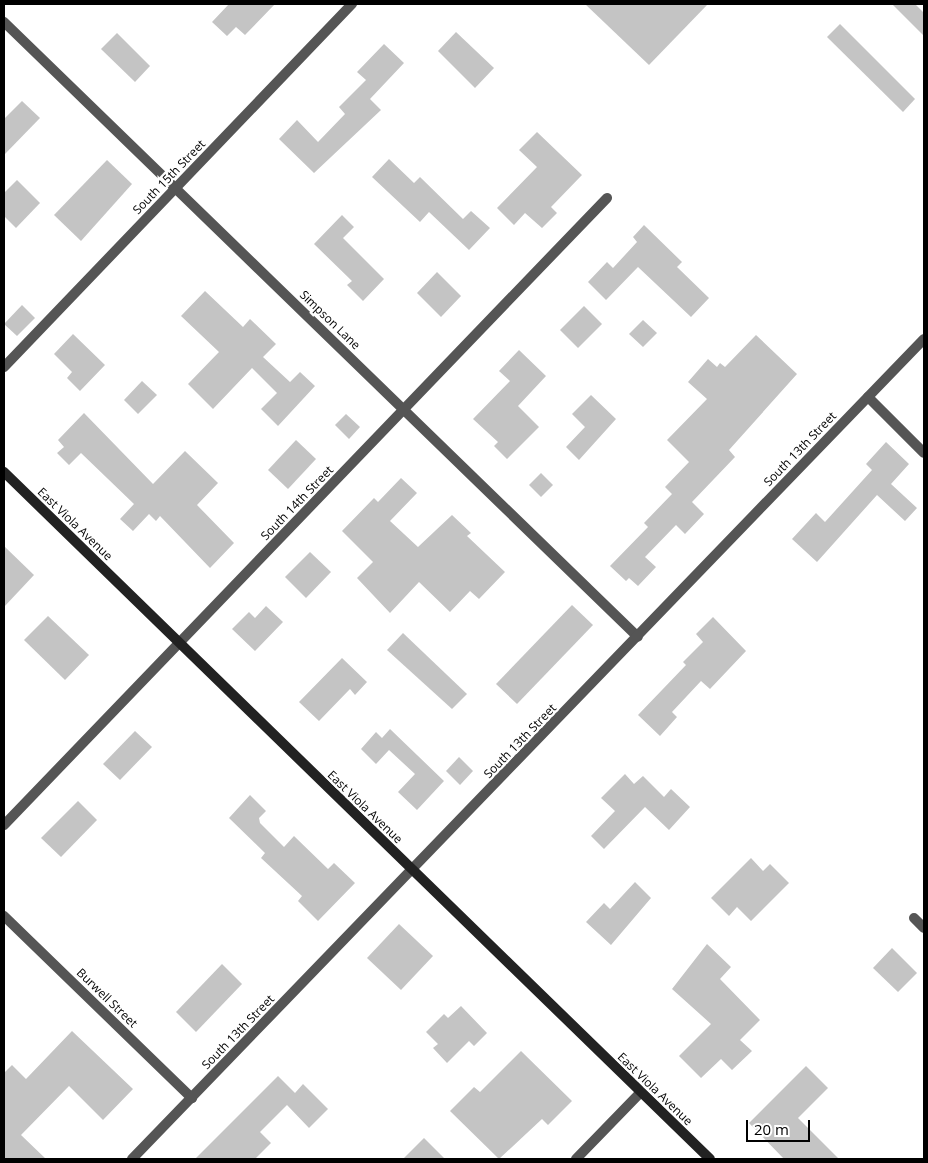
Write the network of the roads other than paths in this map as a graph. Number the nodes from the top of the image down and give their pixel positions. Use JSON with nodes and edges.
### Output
{"nodes":[{"id":1,"x":352,"y":4,"type":"edge"},
{"id":2,"x":4,"y":22,"type":"edge"},
{"id":3,"x":176,"y":189,"type":"junction"},
{"id":4,"x":607,"y":198,"type":"dead end"},
{"id":5,"x":924,"y":339,"type":"edge"},
{"id":6,"x":4,"y":367,"type":"edge"},
{"id":7,"x":868,"y":397,"type":"junction"},
{"id":8,"x":404,"y":410,"type":"junction"},
{"id":9,"x":924,"y":453,"type":"edge"},
{"id":10,"x":4,"y":472,"type":"edge"},
{"id":11,"x":638,"y":638,"type":"junction"},
{"id":12,"x":179,"y":642,"type":"junction"},
{"id":13,"x":4,"y":825,"type":"edge"},
{"id":14,"x":413,"y":871,"type":"junction"},
{"id":15,"x":4,"y":916,"type":"edge"},
{"id":16,"x":914,"y":918,"type":"dead end"},
{"id":17,"x":924,"y":928,"type":"edge"},
{"id":18,"x":640,"y":1093,"type":"junction"},
{"id":19,"x":192,"y":1098,"type":"junction"},
{"id":20,"x":132,"y":1159,"type":"edge"},
{"id":21,"x":576,"y":1159,"type":"edge"},
{"id":22,"x":710,"y":1159,"type":"edge"}],
"edges":[{"from":1,"to":3,"type":"street","name":"South 15th Street"},
{"from":2,"to":3,"type":"street","name":"Simpson Lane"},
{"from":3,"to":6,"type":"street","name":"South 15th Street"},
{"from":3,"to":8,"type":"street","name":"Simpson Lane"},
{"from":4,"to":8,"type":"street","name":"South 14th Street"},
{"from":5,"to":7,"type":"street","name":"South 13th Street"},
{"from":7,"to":9,"type":"street"},
{"from":7,"to":11,"type":"street","name":"South 13th Street"},
{"from":8,"to":11,"type":"street","name":"Simpson Lane"},
{"from":8,"to":12,"type":"street","name":"South 14th Street"},
{"from":10,"to":12,"type":"street","name":"East Viola Avenue"},
{"from":11,"to":14,"type":"street","name":"South 13th Street"},
{"from":12,"to":13,"type":"street","name":"South 14th Street"},
{"from":12,"to":14,"type":"street","name":"East Viola Avenue"},
{"from":14,"to":18,"type":"street","name":"East Viola Avenue"},
{"from":14,"to":19,"type":"street","name":"South 13th Street"},
{"from":15,"to":19,"type":"street","name":"Burwell Street"},
{"from":16,"to":17,"type":"street"},
{"from":18,"to":21,"type":"street"},
{"from":18,"to":22,"type":"street","name":"East Viola Avenue"},
{"from":19,"to":20,"type":"street","name":"South 13th Street"}]}
